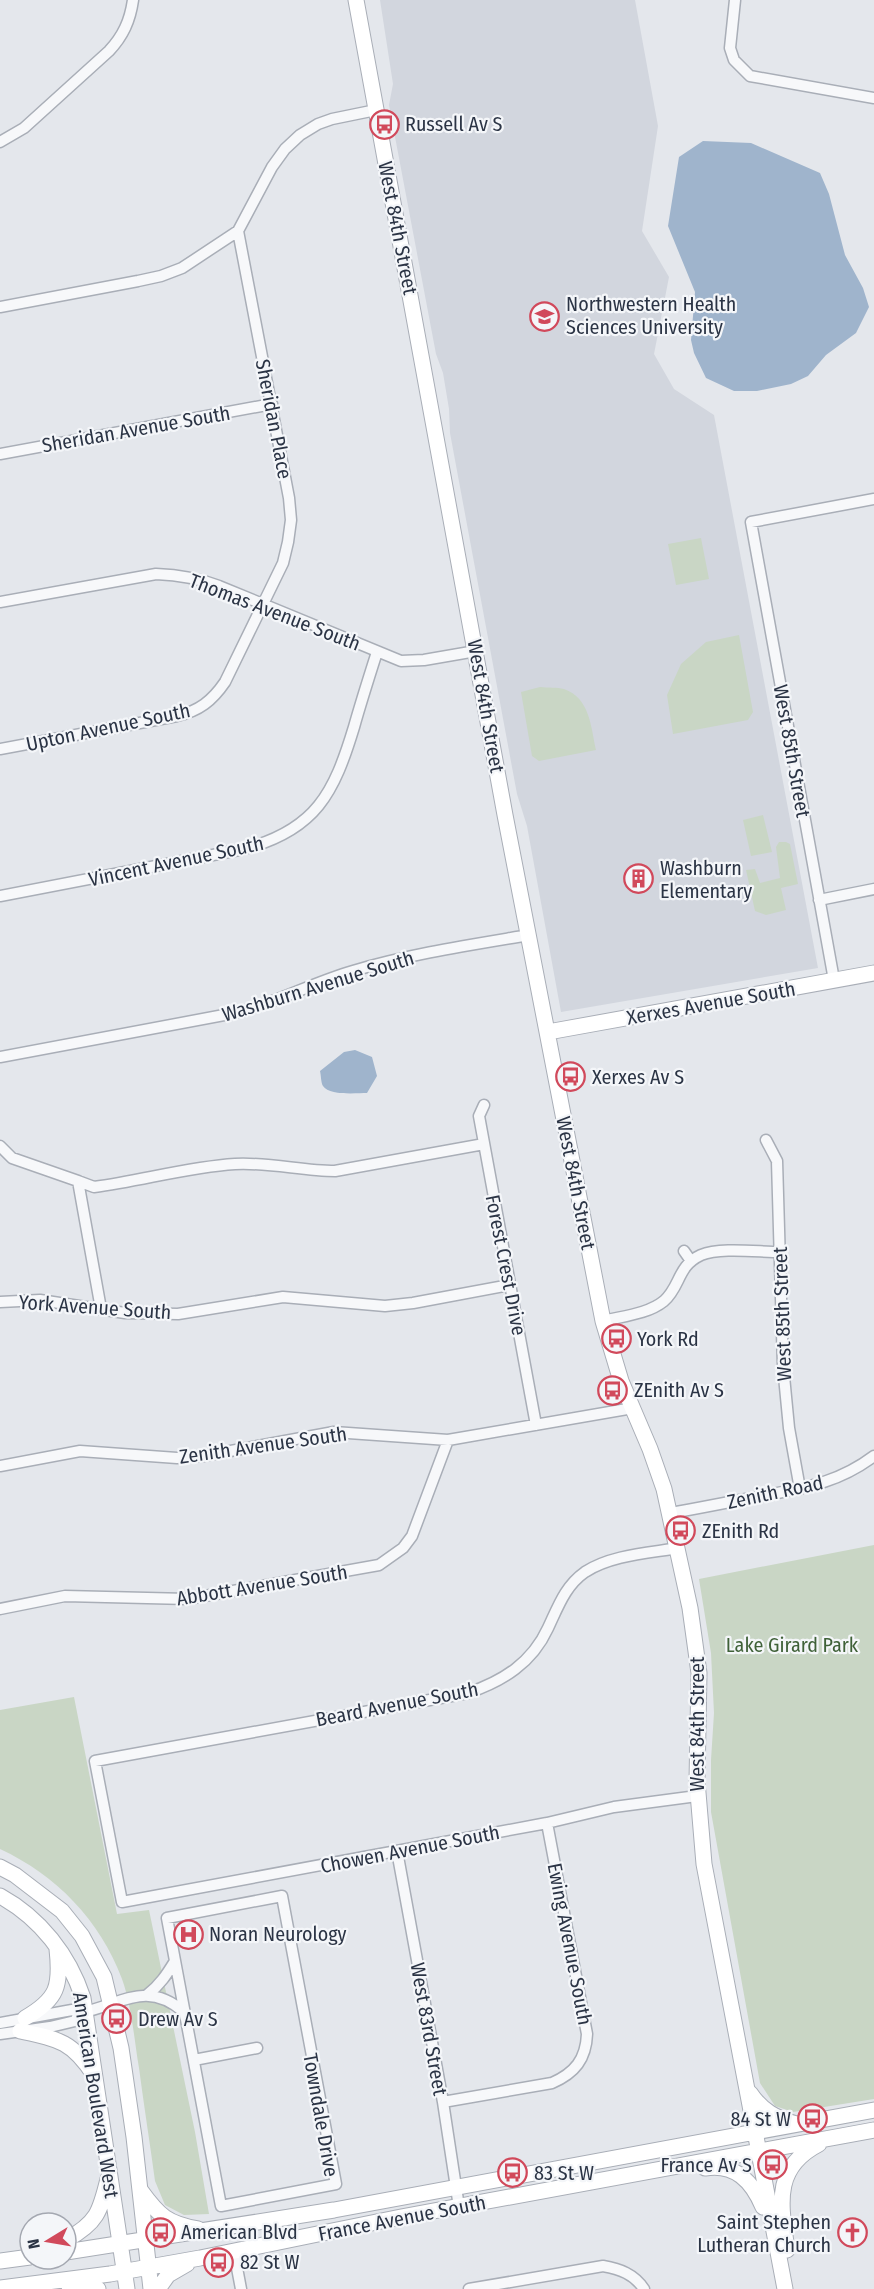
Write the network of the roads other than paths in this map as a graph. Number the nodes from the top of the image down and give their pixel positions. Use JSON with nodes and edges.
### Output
{"nodes":[{"id":1,"x":133,"y":0,"type":"edge"},
{"id":2,"x":356,"y":0,"type":"edge"},
{"id":3,"x":735,"y":0,"type":"edge"},
{"id":4,"x":874,"y":98,"type":"edge"},
{"id":5,"x":376,"y":110,"type":"junction"},
{"id":6,"x":0,"y":142,"type":"edge"},
{"id":7,"x":238,"y":231,"type":"junction"},
{"id":8,"x":0,"y":307,"type":"edge"},
{"id":9,"x":272,"y":404,"type":"junction"},
{"id":10,"x":0,"y":454,"type":"edge"},
{"id":11,"x":874,"y":499,"type":"edge"},
{"id":12,"x":0,"y":602,"type":"edge"},
{"id":13,"x":263,"y":604,"type":"junction"},
{"id":14,"x":476,"y":651,"type":"junction"},
{"id":15,"x":377,"y":652,"type":"junction"},
{"id":16,"x":0,"y":749,"type":"edge"},
{"id":17,"x":874,"y":890,"type":"edge"},
{"id":18,"x":0,"y":896,"type":"edge"},
{"id":19,"x":819,"y":900,"type":"junction"},
{"id":20,"x":529,"y":934,"type":"junction"},
{"id":21,"x":874,"y":973,"type":"edge"},
{"id":22,"x":834,"y":980,"type":"junction"},
{"id":23,"x":548,"y":1032,"type":"junction"},
{"id":24,"x":0,"y":1057,"type":"edge"},
{"id":25,"x":484,"y":1105,"type":"dead end"},
{"id":26,"x":766,"y":1140,"type":"dead end"},
{"id":27,"x":484,"y":1144,"type":"junction"},
{"id":28,"x":0,"y":1146,"type":"edge"},
{"id":29,"x":78,"y":1181,"type":"junction"},
{"id":30,"x":684,"y":1251,"type":"dead end"},
{"id":31,"x":780,"y":1252,"type":"junction"},
{"id":32,"x":691,"y":1261,"type":"junction"},
{"id":33,"x":510,"y":1285,"type":"junction"},
{"id":34,"x":0,"y":1302,"type":"edge"},
{"id":35,"x":101,"y":1309,"type":"junction"},
{"id":36,"x":603,"y":1321,"type":"junction"},
{"id":37,"x":633,"y":1408,"type":"junction"},
{"id":38,"x":536,"y":1425,"type":"junction"},
{"id":39,"x":448,"y":1440,"type":"junction"},
{"id":40,"x":874,"y":1456,"type":"edge"},
{"id":41,"x":0,"y":1466,"type":"edge"},
{"id":42,"x":800,"y":1489,"type":"junction"},
{"id":43,"x":671,"y":1513,"type":"junction"},
{"id":44,"x":678,"y":1548,"type":"junction"},
{"id":45,"x":0,"y":1609,"type":"edge"},
{"id":46,"x":698,"y":1796,"type":"junction"},
{"id":47,"x":547,"y":1823,"type":"junction"},
{"id":48,"x":397,"y":1851,"type":"junction"},
{"id":49,"x":0,"y":1867,"type":"edge"},
{"id":50,"x":0,"y":1896,"type":"edge"},
{"id":51,"x":122,"y":1902,"type":"joint"},
{"id":52,"x":57,"y":1946,"type":"junction"},
{"id":53,"x":175,"y":1961,"type":"junction"},
{"id":54,"x":147,"y":1995,"type":"junction"},
{"id":55,"x":111,"y":2003,"type":"junction"},
{"id":56,"x":184,"y":2012,"type":"junction"},
{"id":57,"x":83,"y":2013,"type":"junction"},
{"id":58,"x":0,"y":2023,"type":"edge"},
{"id":59,"x":23,"y":2025,"type":"junction"},
{"id":60,"x":0,"y":2034,"type":"edge"},
{"id":61,"x":257,"y":2048,"type":"dead end"},
{"id":62,"x":194,"y":2060,"type":"junction"},
{"id":63,"x":96,"y":2079,"type":"junction"},
{"id":64,"x":748,"y":2089,"type":"junction"},
{"id":65,"x":443,"y":2102,"type":"junction"},
{"id":66,"x":874,"y":2110,"type":"edge"},
{"id":67,"x":799,"y":2124,"type":"junction"},
{"id":68,"x":874,"y":2130,"type":"edge"},
{"id":69,"x":754,"y":2133,"type":"junction"},
{"id":70,"x":833,"y":2137,"type":"junction"},
{"id":71,"x":758,"y":2151,"type":"junction"},
{"id":72,"x":110,"y":2173,"type":"junction"},
{"id":73,"x":621,"y":2177,"type":"junction"},
{"id":74,"x":455,"y":2188,"type":"junction"},
{"id":75,"x":141,"y":2190,"type":"junction"},
{"id":76,"x":459,"y":2207,"type":"junction"},
{"id":77,"x":210,"y":2230,"type":"junction"},
{"id":78,"x":78,"y":2233,"type":"edge"},
{"id":79,"x":774,"y":2233,"type":"junction"},
{"id":80,"x":144,"y":2241,"type":"junction"},
{"id":81,"x":120,"y":2245,"type":"junction"},
{"id":82,"x":78,"y":2250,"type":"edge"},
{"id":83,"x":234,"y":2252,"type":"junction"},
{"id":84,"x":200,"y":2258,"type":"junction"},
{"id":85,"x":18,"y":2259,"type":"edge"},
{"id":86,"x":0,"y":2261,"type":"edge"},
{"id":87,"x":637,"y":2264,"type":"dead end"},
{"id":88,"x":148,"y":2267,"type":"junction"},
{"id":89,"x":124,"y":2271,"type":"junction"},
{"id":90,"x":630,"y":2275,"type":"junction"},
{"id":91,"x":42,"y":2283,"type":"junction"},
{"id":92,"x":0,"y":2288,"type":"edge"},
{"id":93,"x":98,"y":2289,"type":"edge"},
{"id":94,"x":127,"y":2289,"type":"edge"},
{"id":95,"x":151,"y":2289,"type":"edge"},
{"id":96,"x":158,"y":2289,"type":"edge"},
{"id":97,"x":241,"y":2289,"type":"edge"},
{"id":98,"x":469,"y":2289,"type":"edge"},
{"id":99,"x":644,"y":2289,"type":"edge"},
{"id":100,"x":786,"y":2289,"type":"edge"}],
"edges":[{"from":1,"to":6,"type":"street"},
{"from":2,"to":5,"type":"main road","name":"West 84th Street"},
{"from":3,"to":4,"type":"street"},
{"from":5,"to":7,"type":"street"},
{"from":5,"to":14,"type":"main road","name":"West 84th Street"},
{"from":7,"to":8,"type":"street"},
{"from":7,"to":9,"type":"street","name":"Sheridan Place"},
{"from":9,"to":10,"type":"street","name":"Sheridan Avenue South"},
{"from":9,"to":13,"type":"street","name":"Sheridan Place"},
{"from":11,"to":19,"type":"street","name":"West 85th Street"},
{"from":12,"to":13,"type":"street","name":"Thomas Avenue South"},
{"from":13,"to":15,"type":"street","name":"Thomas Avenue South"},
{"from":13,"to":16,"type":"street","name":"Upton Avenue South"},
{"from":14,"to":15,"type":"street","name":"Thomas Avenue South"},
{"from":14,"to":20,"type":"main road","name":"West 84th Street"},
{"from":15,"to":18,"type":"street","name":"Vincent Avenue South"},
{"from":17,"to":19,"type":"street"},
{"from":19,"to":22,"type":"street","name":"West 85th Street"},
{"from":20,"to":23,"type":"main road","name":"West 84th Street"},
{"from":20,"to":24,"type":"street","name":"Washburn Avenue South"},
{"from":21,"to":22,"type":"main road","name":"Xerxes Avenue South"},
{"from":22,"to":23,"type":"main road","name":"Xerxes Avenue South"},
{"from":23,"to":36,"type":"main road","name":"West 84th Street"},
{"from":25,"to":27,"type":"street","name":"Forest Crest Drive"},
{"from":26,"to":31,"type":"street","name":"West 85th Street"},
{"from":27,"to":29,"type":"street"},
{"from":27,"to":33,"type":"street","name":"Forest Crest Drive"},
{"from":28,"to":29,"type":"street"},
{"from":29,"to":35,"type":"street"},
{"from":30,"to":32,"type":"street"},
{"from":31,"to":32,"type":"street"},
{"from":31,"to":42,"type":"street","name":"West 85th Street"},
{"from":32,"to":36,"type":"street"},
{"from":33,"to":35,"type":"street","name":"York Avenue South"},
{"from":33,"to":38,"type":"street","name":"Forest Crest Drive"},
{"from":34,"to":35,"type":"street","name":"York Avenue South"},
{"from":36,"to":37,"type":"main road","name":"West 84th Street"},
{"from":37,"to":38,"type":"street","name":"Zenith Avenue South"},
{"from":37,"to":43,"type":"main road","name":"West 84th Street"},
{"from":38,"to":39,"type":"street","name":"Zenith Avenue South"},
{"from":39,"to":41,"type":"street","name":"Zenith Avenue South"},
{"from":39,"to":45,"type":"street","name":"Abbott Avenue South"},
{"from":40,"to":42,"type":"street","name":"Zenith Road"},
{"from":42,"to":43,"type":"street","name":"Zenith Road"},
{"from":43,"to":44,"type":"main road","name":"West 84th Street"},
{"from":44,"to":46,"type":"main road","name":"West 84th Street"},
{"from":44,"to":51,"type":"street","name":"Beard Avenue South"},
{"from":46,"to":47,"type":"street","name":"Chowen Avenue South"},
{"from":46,"to":64,"type":"main road","name":"West 84th Street"},
{"from":47,"to":48,"type":"street","name":"Chowen Avenue South"},
{"from":47,"to":65,"type":"street","name":"Ewing Avenue South"},
{"from":48,"to":51,"type":"street","name":"Chowen Avenue South"},
{"from":48,"to":65,"type":"street","name":"West 83rd Street"},
{"from":49,"to":55,"type":"main road","name":"American Boulevard West"},
{"from":50,"to":52,"type":"main road","name":"American Boulevard West"},
{"from":52,"to":57,"type":"main road","name":"American Boulevard West"},
{"from":52,"to":59,"type":"main road"},
{"from":53,"to":54,"type":"street"},
{"from":53,"to":56,"type":"street","name":"Towndale Drive"},
{"from":53,"to":62,"type":"street","name":"Towndale Drive"},
{"from":54,"to":55,"type":"street"},
{"from":54,"to":56,"type":"street"},
{"from":55,"to":57,"type":"street"},
{"from":55,"to":75,"type":"main road","name":"American Boulevard West"},
{"from":56,"to":62,"type":"street","name":"Towndale Drive"},
{"from":57,"to":59,"type":"street"},
{"from":57,"to":63,"type":"main road","name":"American Boulevard West"},
{"from":58,"to":59,"type":"street"},
{"from":59,"to":60,"type":"street"},
{"from":59,"to":63,"type":"main road"},
{"from":61,"to":62,"type":"street"},
{"from":63,"to":72,"type":"main road","name":"American Boulevard West"},
{"from":64,"to":67,"type":"main road"},
{"from":64,"to":69,"type":"main road","name":"West 84th Street"},
{"from":65,"to":74,"type":"street","name":"West 83rd Street"},
{"from":66,"to":67,"type":"main road","name":"France Avenue South"},
{"from":67,"to":69,"type":"main road","name":"France Avenue South"},
{"from":68,"to":70,"type":"main road","name":"France Avenue South"},
{"from":69,"to":71,"type":"main road","name":"West 84th Street"},
{"from":69,"to":74,"type":"main road","name":"France Avenue South"},
{"from":70,"to":71,"type":"main road","name":"France Avenue South"},
{"from":70,"to":100,"type":"main road"},
{"from":71,"to":73,"type":"main road","name":"France Avenue South"},
{"from":71,"to":79,"type":"main road","name":"West 84th Street"},
{"from":72,"to":78,"type":"main road"},
{"from":72,"to":81,"type":"main road","name":"American Boulevard West"},
{"from":73,"to":76,"type":"main road","name":"France Avenue South"},
{"from":73,"to":79,"type":"main road"},
{"from":74,"to":76,"type":"street","name":"West 83rd Street"},
{"from":74,"to":77,"type":"main road","name":"France Avenue South"},
{"from":75,"to":77,"type":"main road"},
{"from":75,"to":80,"type":"main road","name":"American Boulevard West"},
{"from":76,"to":83,"type":"main road","name":"France Avenue South"},
{"from":77,"to":80,"type":"main road","name":"France Avenue South"},
{"from":79,"to":100,"type":"main road","name":"West 84th Street"},
{"from":80,"to":81,"type":"main road","name":"France Avenue South"},
{"from":80,"to":88,"type":"main road","name":"American Boulevard West"},
{"from":81,"to":82,"type":"main road","name":"France Avenue South"},
{"from":81,"to":89,"type":"main road","name":"American Boulevard West"},
{"from":83,"to":84,"type":"main road","name":"France Avenue South"},
{"from":83,"to":97,"type":"street"},
{"from":84,"to":88,"type":"main road","name":"France Avenue South"},
{"from":84,"to":96,"type":"main road"},
{"from":85,"to":86,"type":"main road"},
{"from":87,"to":90,"type":"street"},
{"from":88,"to":89,"type":"main road","name":"France Avenue South"},
{"from":88,"to":95,"type":"main road","name":"American Boulevard West"},
{"from":89,"to":91,"type":"main road","name":"France Avenue South"},
{"from":89,"to":94,"type":"main road","name":"American Boulevard West"},
{"from":90,"to":98,"type":"street"},
{"from":90,"to":99,"type":"street"},
{"from":91,"to":92,"type":"main road","name":"France Avenue South"},
{"from":91,"to":93,"type":"main road"}]}
